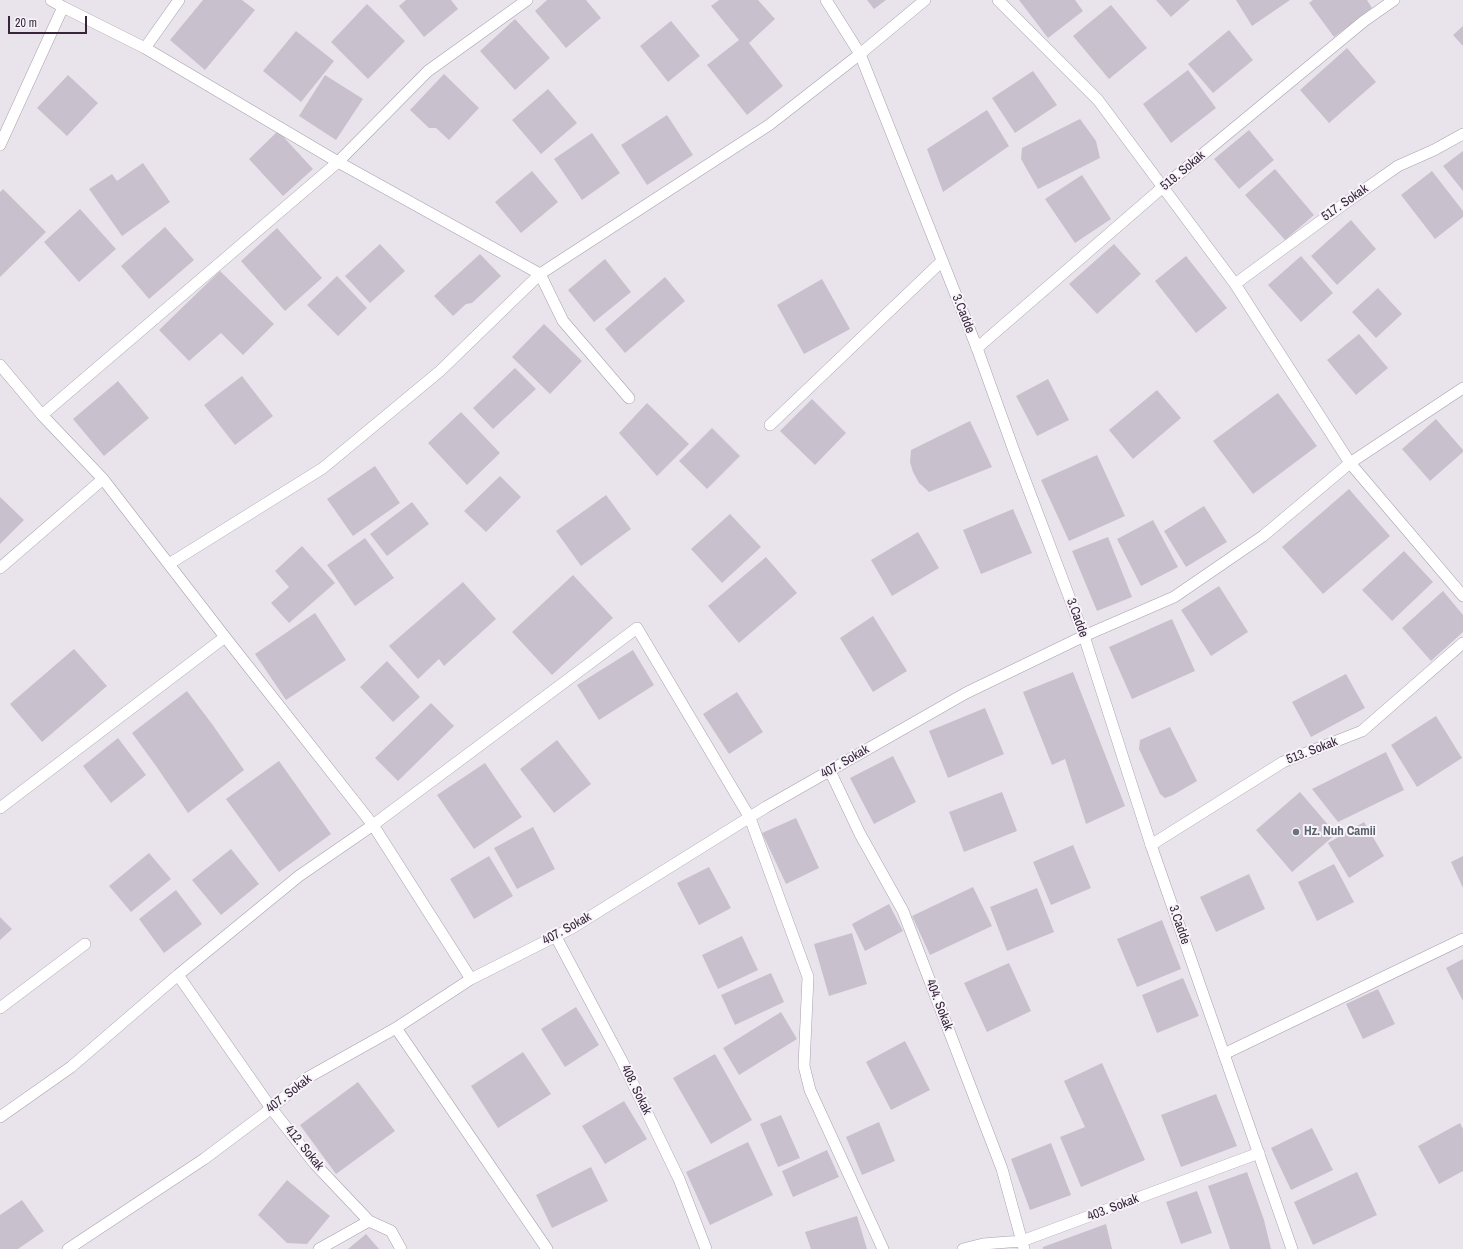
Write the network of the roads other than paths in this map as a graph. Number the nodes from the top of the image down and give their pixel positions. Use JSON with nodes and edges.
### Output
{"nodes":[{"id":1,"x":51,"y":0,"type":"edge"},
{"id":2,"x":179,"y":0,"type":"edge"},
{"id":3,"x":527,"y":0,"type":"edge"},
{"id":4,"x":826,"y":0,"type":"edge"},
{"id":5,"x":925,"y":0,"type":"edge"},
{"id":6,"x":998,"y":0,"type":"edge"},
{"id":7,"x":1394,"y":0,"type":"edge"},
{"id":8,"x":63,"y":7,"type":"junction"},
{"id":9,"x":145,"y":48,"type":"junction"},
{"id":10,"x":860,"y":54,"type":"junction"},
{"id":11,"x":1463,"y":134,"type":"edge"},
{"id":12,"x":0,"y":144,"type":"edge"},
{"id":13,"x":338,"y":162,"type":"junction"},
{"id":14,"x":1163,"y":187,"type":"junction"},
{"id":15,"x":942,"y":261,"type":"junction"},
{"id":16,"x":540,"y":274,"type":"junction"},
{"id":17,"x":1235,"y":284,"type":"junction"},
{"id":18,"x":977,"y":348,"type":"junction"},
{"id":19,"x":0,"y":365,"type":"edge"},
{"id":20,"x":1463,"y":388,"type":"edge"},
{"id":21,"x":629,"y":398,"type":"dead end"},
{"id":22,"x":42,"y":415,"type":"junction"},
{"id":23,"x":770,"y":425,"type":"dead end"},
{"id":24,"x":1350,"y":463,"type":"junction"},
{"id":25,"x":103,"y":479,"type":"junction"},
{"id":26,"x":169,"y":564,"type":"junction"},
{"id":27,"x":0,"y":568,"type":"edge"},
{"id":28,"x":1463,"y":596,"type":"edge"},
{"id":29,"x":1084,"y":636,"type":"junction"},
{"id":30,"x":225,"y":637,"type":"junction"},
{"id":31,"x":1463,"y":643,"type":"edge"},
{"id":32,"x":830,"y":771,"type":"junction"},
{"id":33,"x":0,"y":808,"type":"edge"},
{"id":34,"x":750,"y":818,"type":"junction"},
{"id":35,"x":373,"y":824,"type":"junction"},
{"id":36,"x":1151,"y":845,"type":"junction"},
{"id":37,"x":556,"y":937,"type":"junction"},
{"id":38,"x":1463,"y":939,"type":"edge"},
{"id":39,"x":85,"y":944,"type":"dead end"},
{"id":40,"x":178,"y":975,"type":"junction"},
{"id":41,"x":471,"y":979,"type":"junction"},
{"id":42,"x":0,"y":1008,"type":"edge"},
{"id":43,"x":396,"y":1028,"type":"junction"},
{"id":44,"x":1224,"y":1054,"type":"junction"},
{"id":45,"x":271,"y":1108,"type":"junction"},
{"id":46,"x":0,"y":1116,"type":"edge"},
{"id":47,"x":1259,"y":1153,"type":"junction"},
{"id":48,"x":369,"y":1221,"type":"junction"},
{"id":49,"x":1023,"y":1245,"type":"edge"},
{"id":50,"x":68,"y":1249,"type":"edge"},
{"id":51,"x":319,"y":1249,"type":"edge"},
{"id":52,"x":401,"y":1249,"type":"edge"},
{"id":53,"x":547,"y":1249,"type":"edge"},
{"id":54,"x":706,"y":1249,"type":"edge"},
{"id":55,"x":883,"y":1249,"type":"edge"},
{"id":56,"x":963,"y":1249,"type":"edge"},
{"id":57,"x":1292,"y":1249,"type":"edge"}],
"edges":[{"from":1,"to":8,"type":"street"},
{"from":2,"to":9,"type":"street"},
{"from":3,"to":13,"type":"street"},
{"from":4,"to":10,"type":"street","name":"3.Cadde"},
{"from":5,"to":10,"type":"street"},
{"from":6,"to":14,"type":"street"},
{"from":7,"to":14,"type":"street","name":"519. Sokak"},
{"from":8,"to":9,"type":"street"},
{"from":8,"to":12,"type":"street"},
{"from":9,"to":13,"type":"street"},
{"from":10,"to":15,"type":"street","name":"3.Cadde"},
{"from":10,"to":16,"type":"street"},
{"from":11,"to":17,"type":"street","name":"517. Sokak"},
{"from":13,"to":16,"type":"street"},
{"from":13,"to":22,"type":"street"},
{"from":14,"to":17,"type":"street"},
{"from":14,"to":18,"type":"street","name":"519. Sokak"},
{"from":15,"to":18,"type":"street","name":"3.Cadde"},
{"from":15,"to":23,"type":"street"},
{"from":16,"to":21,"type":"street"},
{"from":16,"to":26,"type":"street"},
{"from":17,"to":24,"type":"street"},
{"from":18,"to":29,"type":"street","name":"3.Cadde"},
{"from":19,"to":22,"type":"street"},
{"from":20,"to":24,"type":"street","name":"407. Sokak"},
{"from":22,"to":25,"type":"street"},
{"from":24,"to":28,"type":"street"},
{"from":24,"to":29,"type":"street","name":"407. Sokak"},
{"from":25,"to":26,"type":"street"},
{"from":25,"to":27,"type":"street"},
{"from":26,"to":30,"type":"street"},
{"from":29,"to":32,"type":"street","name":"407. Sokak"},
{"from":29,"to":36,"type":"street","name":"3.Cadde"},
{"from":30,"to":33,"type":"street"},
{"from":30,"to":35,"type":"street"},
{"from":31,"to":36,"type":"street","name":"513. Sokak"},
{"from":32,"to":34,"type":"street","name":"407. Sokak"},
{"from":32,"to":49,"type":"street","name":"404. Sokak"},
{"from":34,"to":35,"type":"street"},
{"from":34,"to":37,"type":"street","name":"407. Sokak"},
{"from":34,"to":55,"type":"street"},
{"from":35,"to":40,"type":"street"},
{"from":35,"to":41,"type":"street"},
{"from":36,"to":44,"type":"street","name":"3.Cadde"},
{"from":37,"to":41,"type":"street","name":"407. Sokak"},
{"from":37,"to":54,"type":"street","name":"408. Sokak"},
{"from":38,"to":44,"type":"street"},
{"from":39,"to":42,"type":"street"},
{"from":40,"to":45,"type":"street","name":"412. Sokak"},
{"from":40,"to":46,"type":"street"},
{"from":41,"to":43,"type":"street","name":"407. Sokak"},
{"from":43,"to":45,"type":"street","name":"407. Sokak"},
{"from":43,"to":53,"type":"street"},
{"from":44,"to":47,"type":"street","name":"3.Cadde"},
{"from":45,"to":48,"type":"street","name":"412. Sokak"},
{"from":45,"to":50,"type":"street","name":"407. Sokak"},
{"from":47,"to":49,"type":"street","name":"403. Sokak"},
{"from":47,"to":57,"type":"street","name":"3.Cadde"},
{"from":48,"to":51,"type":"street"},
{"from":48,"to":52,"type":"street","name":"412. Sokak"},
{"from":49,"to":56,"type":"street","name":"403. Sokak"}]}
